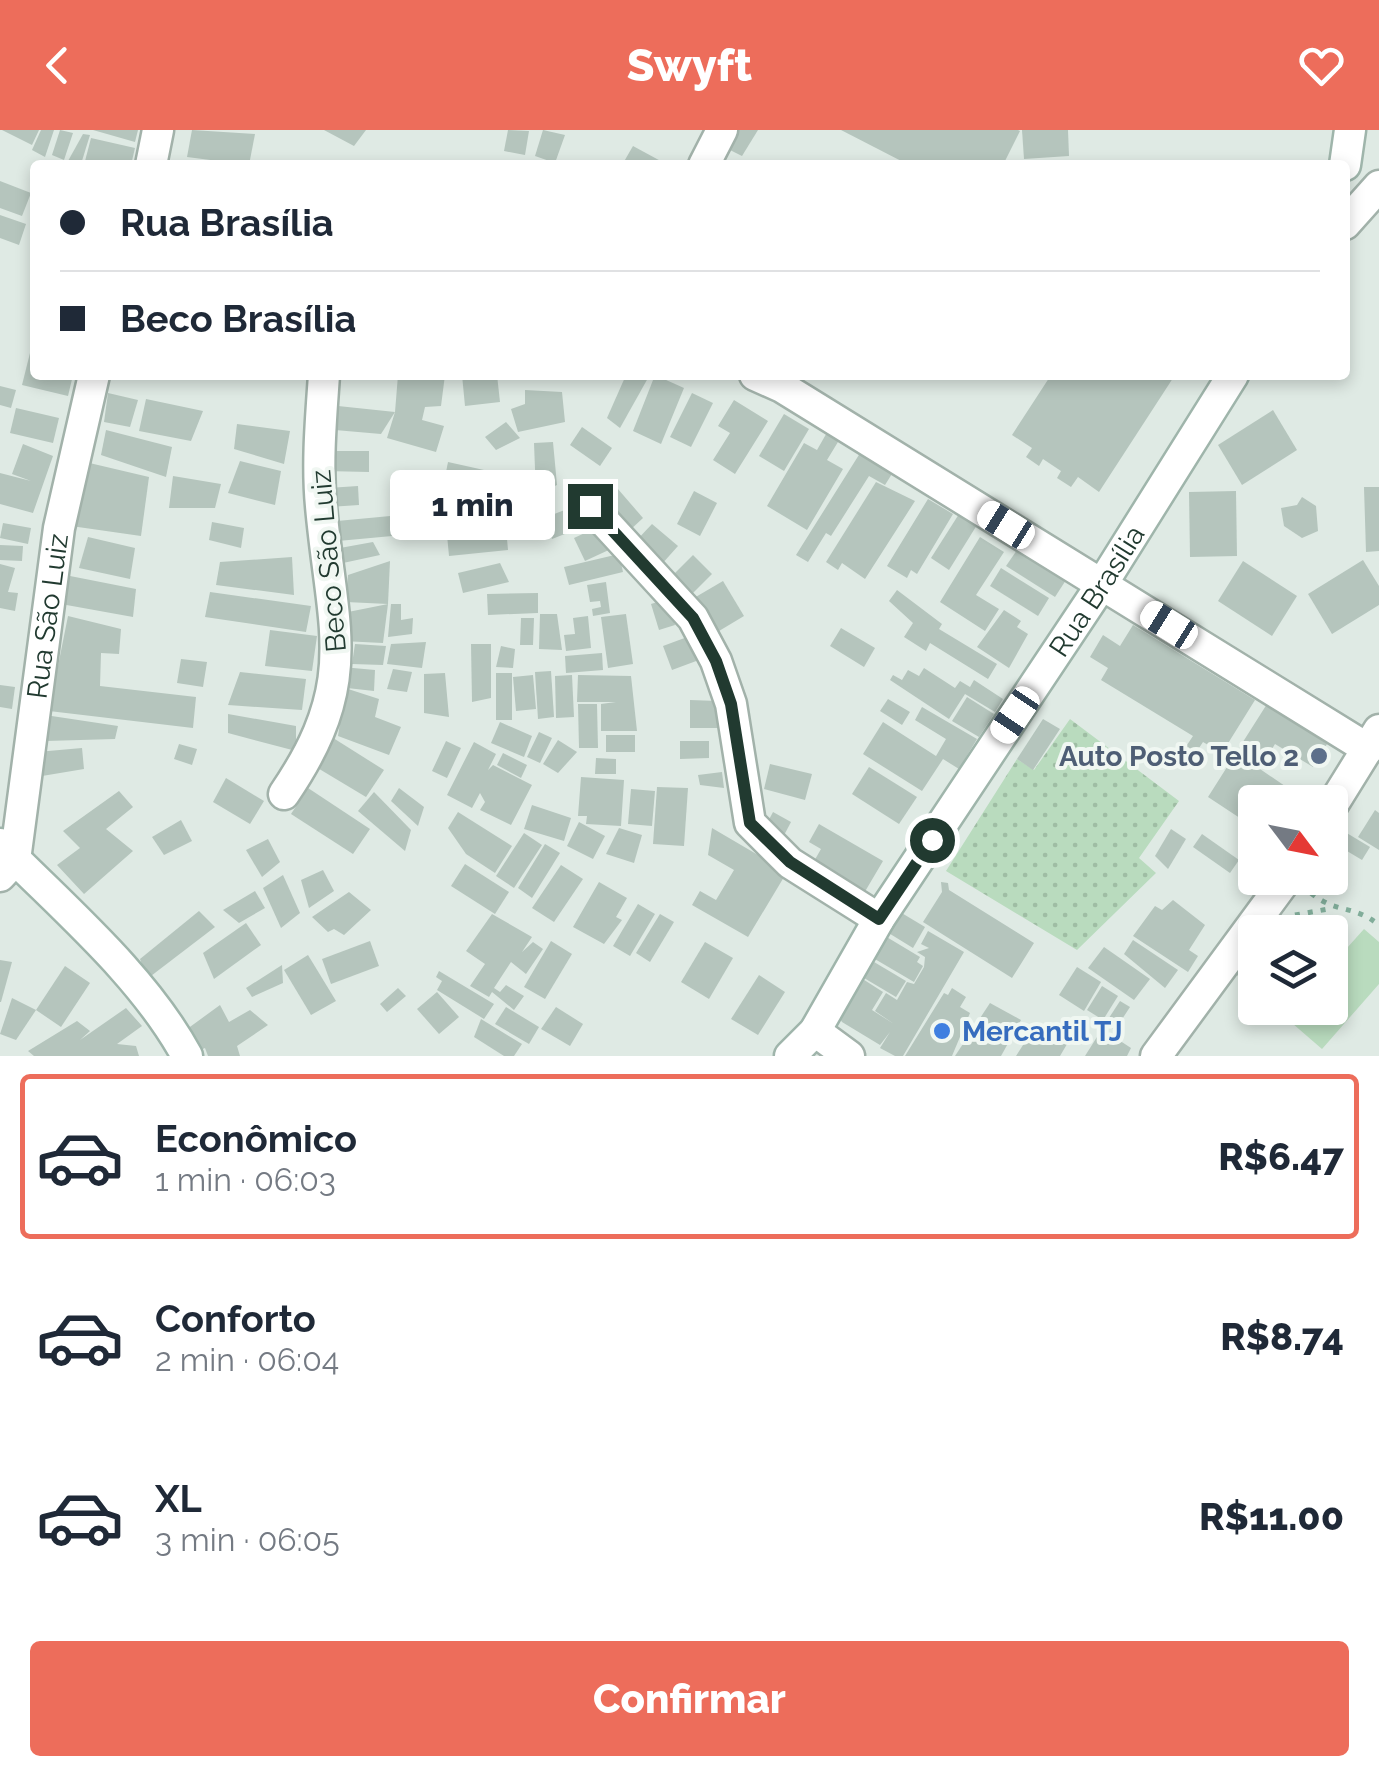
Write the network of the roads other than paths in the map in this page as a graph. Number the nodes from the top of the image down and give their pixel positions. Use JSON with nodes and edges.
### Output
{"nodes":[{"id":1,"x":158,"y":130,"type":"edge"},
{"id":2,"x":722,"y":130,"type":"edge"},
{"id":3,"x":1350,"y":130,"type":"edge"},
{"id":4,"x":151,"y":160,"type":"edge"},
{"id":5,"x":707,"y":160,"type":"edge"},
{"id":6,"x":1346,"y":160,"type":"edge"},
{"id":7,"x":1379,"y":186,"type":"edge"},
{"id":8,"x":1350,"y":218,"type":"edge"},
{"id":9,"x":93,"y":380,"type":"edge"},
{"id":10,"x":324,"y":380,"type":"edge"},
{"id":11,"x":763,"y":380,"type":"edge"},
{"id":12,"x":1230,"y":380,"type":"edge"},
{"id":13,"x":590,"y":506,"type":"dead end"},
{"id":14,"x":1102,"y":584,"type":"junction"},
{"id":15,"x":1373,"y":739,"type":"edge"},
{"id":16,"x":1345,"y":785,"type":"edge"},
{"id":17,"x":284,"y":794,"type":"dead end"},
{"id":18,"x":5,"y":860,"type":"edge"},
{"id":19,"x":1287,"y":895,"type":"edge"},
{"id":20,"x":879,"y":919,"type":"junction"},
{"id":21,"x":815,"y":1031,"type":"junction"},
{"id":22,"x":187,"y":1056,"type":"edge"},
{"id":23,"x":790,"y":1056,"type":"edge"},
{"id":24,"x":849,"y":1056,"type":"edge"},
{"id":25,"x":1156,"y":1056,"type":"edge"}],
"edges":[{"from":1,"to":4,"type":"street"},
{"from":2,"to":5,"type":"street"},
{"from":3,"to":6,"type":"street"},
{"from":7,"to":8,"type":"street"},
{"from":9,"to":18,"type":"street","name":"Rua São Luiz"},
{"from":10,"to":17,"type":"street","name":"Beco São Luiz"},
{"from":11,"to":14,"type":"street"},
{"from":12,"to":14,"type":"street","name":"Rua Brasília"},
{"from":13,"to":20,"type":"street"},
{"from":14,"to":15,"type":"street"},
{"from":14,"to":20,"type":"street","name":"Rua Brasília"},
{"from":15,"to":16,"type":"street"},
{"from":18,"to":22,"type":"street"},
{"from":19,"to":25,"type":"street"},
{"from":20,"to":21,"type":"street","name":"Rua Brasília"},
{"from":21,"to":23,"type":"street","name":"Rua Brasília"},
{"from":21,"to":24,"type":"street"}]}
